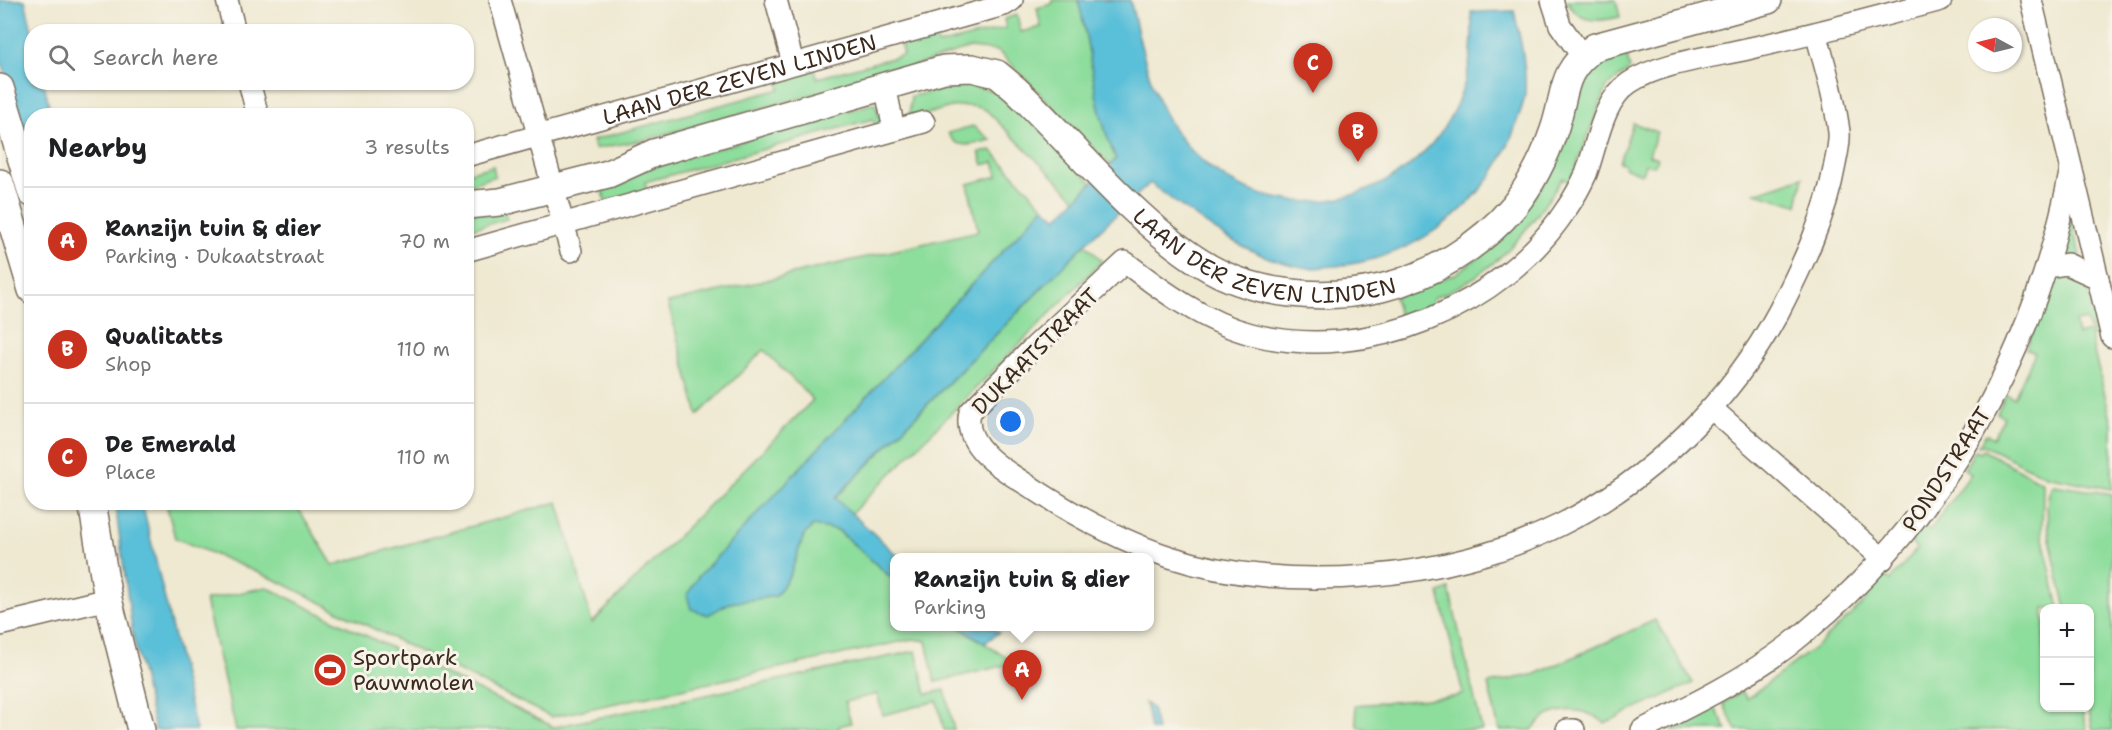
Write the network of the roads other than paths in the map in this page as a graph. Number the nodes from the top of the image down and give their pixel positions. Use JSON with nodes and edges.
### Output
{"nodes":[{"id":1,"x":227,"y":0,"type":"edge"},
{"id":2,"x":500,"y":0,"type":"edge"},
{"id":3,"x":776,"y":0,"type":"edge"},
{"id":4,"x":1012,"y":0,"type":"edge"},
{"id":5,"x":1552,"y":0,"type":"edge"},
{"id":6,"x":1768,"y":0,"type":"edge"},
{"id":7,"x":1941,"y":0,"type":"edge"},
{"id":8,"x":2031,"y":0,"type":"edge"},
{"id":9,"x":233,"y":24,"type":"edge"},
{"id":10,"x":1816,"y":33,"type":"junction"},
{"id":11,"x":1582,"y":56,"type":"junction"},
{"id":12,"x":793,"y":63,"type":"junction"},
{"id":13,"x":885,"y":86,"type":"junction"},
{"id":14,"x":0,"y":87,"type":"edge"},
{"id":15,"x":251,"y":90,"type":"edge"},
{"id":16,"x":256,"y":108,"type":"edge"},
{"id":17,"x":924,"y":122,"type":"dead end"},
{"id":18,"x":894,"y":130,"type":"junction"},
{"id":19,"x":537,"y":137,"type":"junction"},
{"id":20,"x":474,"y":154,"type":"edge"},
{"id":21,"x":24,"y":166,"type":"edge"},
{"id":22,"x":2071,"y":168,"type":"junction"},
{"id":23,"x":550,"y":181,"type":"junction"},
{"id":24,"x":0,"y":183,"type":"edge"},
{"id":25,"x":474,"y":198,"type":"edge"},
{"id":26,"x":563,"y":224,"type":"junction"},
{"id":27,"x":474,"y":249,"type":"edge"},
{"id":28,"x":571,"y":251,"type":"dead end"},
{"id":29,"x":1125,"y":262,"type":"joint"},
{"id":30,"x":24,"y":263,"type":"edge"},
{"id":31,"x":2048,"y":267,"type":"junction"},
{"id":32,"x":2098,"y":278,"type":"junction"},
{"id":33,"x":2112,"y":337,"type":"edge"},
{"id":34,"x":1711,"y":408,"type":"junction"},
{"id":35,"x":93,"y":510,"type":"edge"},
{"id":36,"x":1883,"y":559,"type":"junction"},
{"id":37,"x":108,"y":599,"type":"junction"},
{"id":38,"x":0,"y":625,"type":"edge"},
{"id":39,"x":141,"y":730,"type":"edge"},
{"id":40,"x":1567,"y":730,"type":"edge"},
{"id":41,"x":1574,"y":730,"type":"edge"},
{"id":42,"x":1642,"y":730,"type":"edge"}],
"edges":[{"from":1,"to":9,"type":"street"},
{"from":2,"to":19,"type":"street"},
{"from":3,"to":12,"type":"street"},
{"from":4,"to":12,"type":"street","name":"LAAN DER ZEVEN LINDEN"},
{"from":5,"to":11,"type":"street"},
{"from":6,"to":11,"type":"street"},
{"from":7,"to":10,"type":"street","name":"LAAN DER ZEVEN LINDEN"},
{"from":8,"to":22,"type":"street"},
{"from":10,"to":29,"type":"street","name":"LAAN DER ZEVEN LINDEN"},
{"from":10,"to":34,"type":"street","name":"DUKAATSTRAAT"},
{"from":11,"to":13,"type":"street","name":"LAAN DER ZEVEN LINDEN"},
{"from":12,"to":19,"type":"street","name":"LAAN DER ZEVEN LINDEN"},
{"from":13,"to":18,"type":"street","name":"LAAN DER ZEVEN LINDEN"},
{"from":13,"to":23,"type":"street","name":"LAAN DER ZEVEN LINDEN"},
{"from":14,"to":21,"type":"street"},
{"from":15,"to":16,"type":"street"},
{"from":17,"to":18,"type":"street"},
{"from":18,"to":26,"type":"street"},
{"from":19,"to":20,"type":"street","name":"LAAN DER ZEVEN LINDEN"},
{"from":19,"to":23,"type":"street"},
{"from":22,"to":31,"type":"street","name":"PONDSTRAAT"},
{"from":22,"to":32,"type":"street"},
{"from":23,"to":25,"type":"street","name":"LAAN DER ZEVEN LINDEN"},
{"from":23,"to":26,"type":"street"},
{"from":24,"to":30,"type":"street"},
{"from":26,"to":27,"type":"street"},
{"from":26,"to":28,"type":"street"},
{"from":29,"to":34,"type":"street","name":"DUKAATSTRAAT"},
{"from":31,"to":32,"type":"street"},
{"from":31,"to":36,"type":"street","name":"PONDSTRAAT"},
{"from":32,"to":33,"type":"street"},
{"from":34,"to":36,"type":"street"},
{"from":35,"to":37,"type":"street"},
{"from":36,"to":42,"type":"street","name":"PONDSTRAAT"},
{"from":37,"to":38,"type":"street"},
{"from":37,"to":39,"type":"street"},
{"from":40,"to":41,"type":"street"}]}
